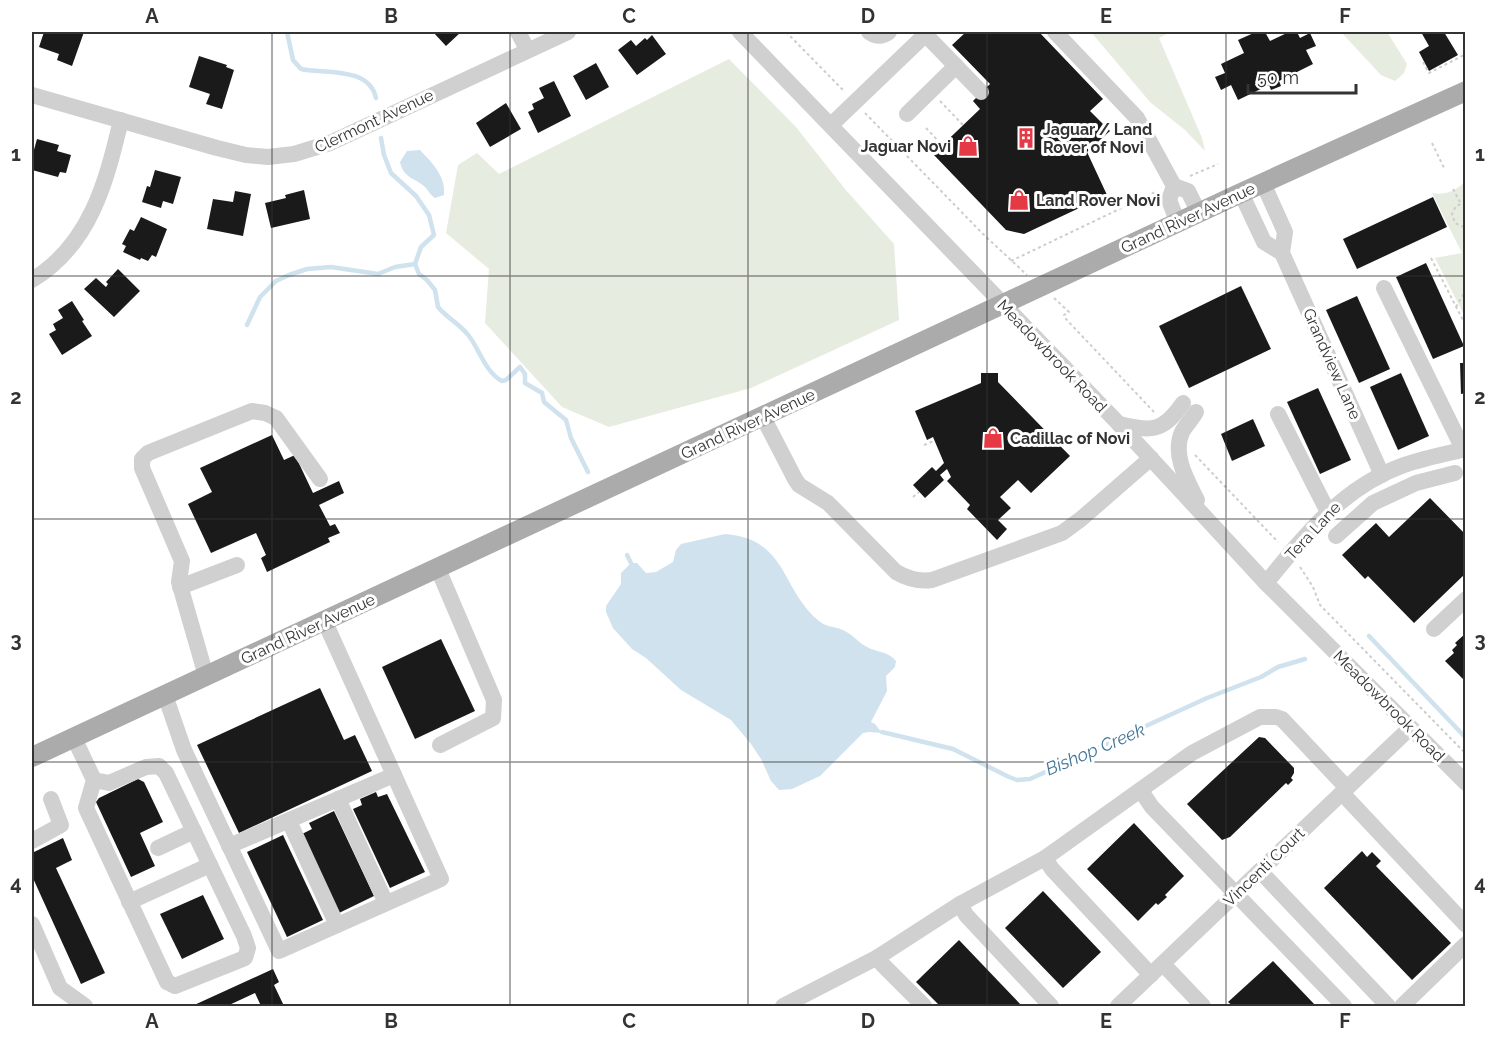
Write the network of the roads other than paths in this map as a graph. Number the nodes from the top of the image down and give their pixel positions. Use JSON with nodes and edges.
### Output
{"nodes":[{"id":1,"x":518,"y":32,"type":"edge"},
{"id":2,"x":568,"y":32,"type":"edge"},
{"id":3,"x":740,"y":32,"type":"edge"},
{"id":4,"x":869,"y":32,"type":"edge"},
{"id":5,"x":889,"y":32,"type":"edge"},
{"id":6,"x":925,"y":32,"type":"edge"},
{"id":7,"x":1055,"y":32,"type":"edge"},
{"id":8,"x":527,"y":50,"type":"junction"},
{"id":9,"x":956,"y":66,"type":"junction"},
{"id":10,"x":1466,"y":91,"type":"edge"},
{"id":11,"x":981,"y":92,"type":"dead end"},
{"id":12,"x":32,"y":95,"type":"edge"},
{"id":13,"x":907,"y":114,"type":"dead end"},
{"id":14,"x":121,"y":120,"type":"junction"},
{"id":15,"x":831,"y":125,"type":"junction"},
{"id":16,"x":1263,"y":183,"type":"junction"},
{"id":17,"x":1174,"y":184,"type":"junction"},
{"id":18,"x":1240,"y":193,"type":"junction"},
{"id":19,"x":1199,"y":213,"type":"junction"},
{"id":20,"x":1178,"y":223,"type":"junction"},
{"id":21,"x":1282,"y":253,"type":"junction"},
{"id":22,"x":32,"y":280,"type":"edge"},
{"id":23,"x":1384,"y":288,"type":"dead end"},
{"id":24,"x":1003,"y":305,"type":"junction"},
{"id":25,"x":1278,"y":414,"type":"dead end"},
{"id":26,"x":763,"y":417,"type":"junction"},
{"id":27,"x":1119,"y":424,"type":"junction"},
{"id":28,"x":1464,"y":449,"type":"edge"},
{"id":29,"x":1440,"y":456,"type":"junction"},
{"id":30,"x":1150,"y":458,"type":"junction"},
{"id":31,"x":1382,"y":475,"type":"junction"},
{"id":32,"x":320,"y":479,"type":"dead end"},
{"id":33,"x":1460,"y":479,"type":"edge"},
{"id":34,"x":1328,"y":512,"type":"junction"},
{"id":35,"x":1205,"y":517,"type":"junction"},
{"id":36,"x":1336,"y":536,"type":"dead end"},
{"id":37,"x":237,"y":565,"type":"dead end"},
{"id":38,"x":438,"y":569,"type":"junction"},
{"id":39,"x":1266,"y":583,"type":"junction"},
{"id":40,"x":180,"y":587,"type":"junction"},
{"id":41,"x":1466,"y":599,"type":"edge"},
{"id":42,"x":325,"y":622,"type":"junction"},
{"id":43,"x":1434,"y":629,"type":"dead end"},
{"id":44,"x":206,"y":676,"type":"junction"},
{"id":45,"x":165,"y":695,"type":"junction"},
{"id":46,"x":1410,"y":728,"type":"junction"},
{"id":47,"x":74,"y":738,"type":"junction"},
{"id":48,"x":440,"y":745,"type":"dead end"},
{"id":49,"x":32,"y":758,"type":"edge"},
{"id":50,"x":394,"y":775,"type":"junction"},
{"id":51,"x":94,"y":780,"type":"junction"},
{"id":52,"x":1466,"y":783,"type":"edge"},
{"id":53,"x":1141,"y":791,"type":"junction"},
{"id":54,"x":1344,"y":791,"type":"junction"},
{"id":55,"x":51,"y":799,"type":"dead end"},
{"id":56,"x":338,"y":799,"type":"junction"},
{"id":57,"x":289,"y":820,"type":"junction"},
{"id":58,"x":194,"y":831,"type":"junction"},
{"id":59,"x":32,"y":841,"type":"edge"},
{"id":60,"x":230,"y":846,"type":"junction"},
{"id":61,"x":158,"y":848,"type":"dead end"},
{"id":62,"x":1045,"y":858,"type":"junction"},
{"id":63,"x":210,"y":865,"type":"junction"},
{"id":64,"x":1260,"y":872,"type":"junction"},
{"id":65,"x":1236,"y":894,"type":"junction"},
{"id":66,"x":129,"y":902,"type":"junction"},
{"id":67,"x":386,"y":903,"type":"junction"},
{"id":68,"x":960,"y":904,"type":"junction"},
{"id":69,"x":32,"y":924,"type":"edge"},
{"id":70,"x":337,"y":925,"type":"junction"},
{"id":71,"x":1466,"y":925,"type":"edge"},
{"id":72,"x":1466,"y":944,"type":"edge"},
{"id":73,"x":878,"y":957,"type":"junction"},
{"id":74,"x":1157,"y":969,"type":"junction"},
{"id":75,"x":85,"y":1006,"type":"edge"},
{"id":76,"x":783,"y":1006,"type":"edge"},
{"id":77,"x":924,"y":1006,"type":"edge"},
{"id":78,"x":1051,"y":1006,"type":"edge"},
{"id":79,"x":1118,"y":1006,"type":"edge"},
{"id":80,"x":1203,"y":1006,"type":"edge"},
{"id":81,"x":1344,"y":1006,"type":"edge"},
{"id":82,"x":1388,"y":1006,"type":"edge"},
{"id":83,"x":1402,"y":1006,"type":"edge"}],
"edges":[{"from":1,"to":8,"type":"street"},
{"from":2,"to":8,"type":"street","name":"Clermont Avenue"},
{"from":3,"to":15,"type":"street","name":"Meadowbrook Road"},
{"from":4,"to":5,"type":"street"},
{"from":6,"to":9,"type":"street"},
{"from":6,"to":15,"type":"street"},
{"from":7,"to":17,"type":"street"},
{"from":8,"to":14,"type":"street","name":"Clermont Avenue"},
{"from":9,"to":11,"type":"street"},
{"from":9,"to":13,"type":"street"},
{"from":10,"to":16,"type":"main road","name":"Grand River Avenue"},
{"from":12,"to":14,"type":"street","name":"Clermont Avenue"},
{"from":14,"to":22,"type":"street"},
{"from":15,"to":24,"type":"street","name":"Meadowbrook Road"},
{"from":16,"to":18,"type":"main road","name":"Grand River Avenue"},
{"from":16,"to":21,"type":"street","name":"Grandview Lane"},
{"from":17,"to":19,"type":"street"},
{"from":17,"to":20,"type":"street"},
{"from":18,"to":19,"type":"main road","name":"Grand River Avenue"},
{"from":18,"to":21,"type":"street","name":"Grandview Lane"},
{"from":19,"to":20,"type":"main road","name":"Grand River Avenue"},
{"from":20,"to":24,"type":"main road","name":"Grand River Avenue"},
{"from":21,"to":31,"type":"street","name":"Grandview Lane"},
{"from":23,"to":28,"type":"street"},
{"from":24,"to":26,"type":"main road","name":"Grand River Avenue"},
{"from":24,"to":27,"type":"street","name":"Meadowbrook Road"},
{"from":25,"to":34,"type":"street"},
{"from":26,"to":30,"type":"street"},
{"from":26,"to":38,"type":"main road","name":"Grand River Avenue"},
{"from":27,"to":30,"type":"street","name":"Meadowbrook Road"},
{"from":27,"to":35,"type":"street"},
{"from":28,"to":29,"type":"street","name":"Tera Lane"},
{"from":29,"to":31,"type":"street","name":"Tera Lane"},
{"from":29,"to":33,"type":"street"},
{"from":30,"to":35,"type":"street","name":"Meadowbrook Road"},
{"from":31,"to":34,"type":"street","name":"Tera Lane"},
{"from":32,"to":40,"type":"street"},
{"from":33,"to":36,"type":"street"},
{"from":34,"to":39,"type":"street","name":"Tera Lane"},
{"from":35,"to":39,"type":"street","name":"Meadowbrook Road"},
{"from":37,"to":40,"type":"street"},
{"from":38,"to":42,"type":"main road","name":"Grand River Avenue"},
{"from":38,"to":48,"type":"street"},
{"from":39,"to":46,"type":"street","name":"Meadowbrook Road"},
{"from":40,"to":44,"type":"street"},
{"from":41,"to":43,"type":"street"},
{"from":42,"to":44,"type":"main road","name":"Grand River Avenue"},
{"from":42,"to":50,"type":"street"},
{"from":44,"to":45,"type":"main road","name":"Grand River Avenue"},
{"from":45,"to":47,"type":"main road","name":"Grand River Avenue"},
{"from":45,"to":60,"type":"street"},
{"from":46,"to":52,"type":"street","name":"Meadowbrook Road"},
{"from":46,"to":54,"type":"street","name":"Vincenti Court"},
{"from":47,"to":49,"type":"main road","name":"Grand River Avenue"},
{"from":47,"to":51,"type":"street"},
{"from":50,"to":56,"type":"street"},
{"from":50,"to":67,"type":"street"},
{"from":51,"to":58,"type":"street"},
{"from":51,"to":66,"type":"street"},
{"from":53,"to":54,"type":"street"},
{"from":53,"to":62,"type":"street"},
{"from":53,"to":65,"type":"street"},
{"from":54,"to":64,"type":"street","name":"Vincenti Court"},
{"from":54,"to":71,"type":"street"},
{"from":55,"to":59,"type":"street"},
{"from":56,"to":57,"type":"street"},
{"from":56,"to":67,"type":"street"},
{"from":57,"to":60,"type":"street"},
{"from":57,"to":70,"type":"street"},
{"from":58,"to":61,"type":"street"},
{"from":58,"to":63,"type":"street"},
{"from":60,"to":70,"type":"street"},
{"from":62,"to":68,"type":"street"},
{"from":62,"to":74,"type":"street"},
{"from":63,"to":66,"type":"street"},
{"from":63,"to":66,"type":"street"},
{"from":64,"to":65,"type":"street","name":"Vincenti Court"},
{"from":64,"to":82,"type":"street"},
{"from":65,"to":74,"type":"street","name":"Vincenti Court"},
{"from":65,"to":81,"type":"street"},
{"from":67,"to":70,"type":"street"},
{"from":68,"to":73,"type":"street"},
{"from":68,"to":78,"type":"street"},
{"from":69,"to":75,"type":"street"},
{"from":72,"to":83,"type":"street"},
{"from":73,"to":76,"type":"street"},
{"from":73,"to":77,"type":"street"},
{"from":74,"to":79,"type":"street","name":"Vincenti Court"},
{"from":74,"to":80,"type":"street"}]}
